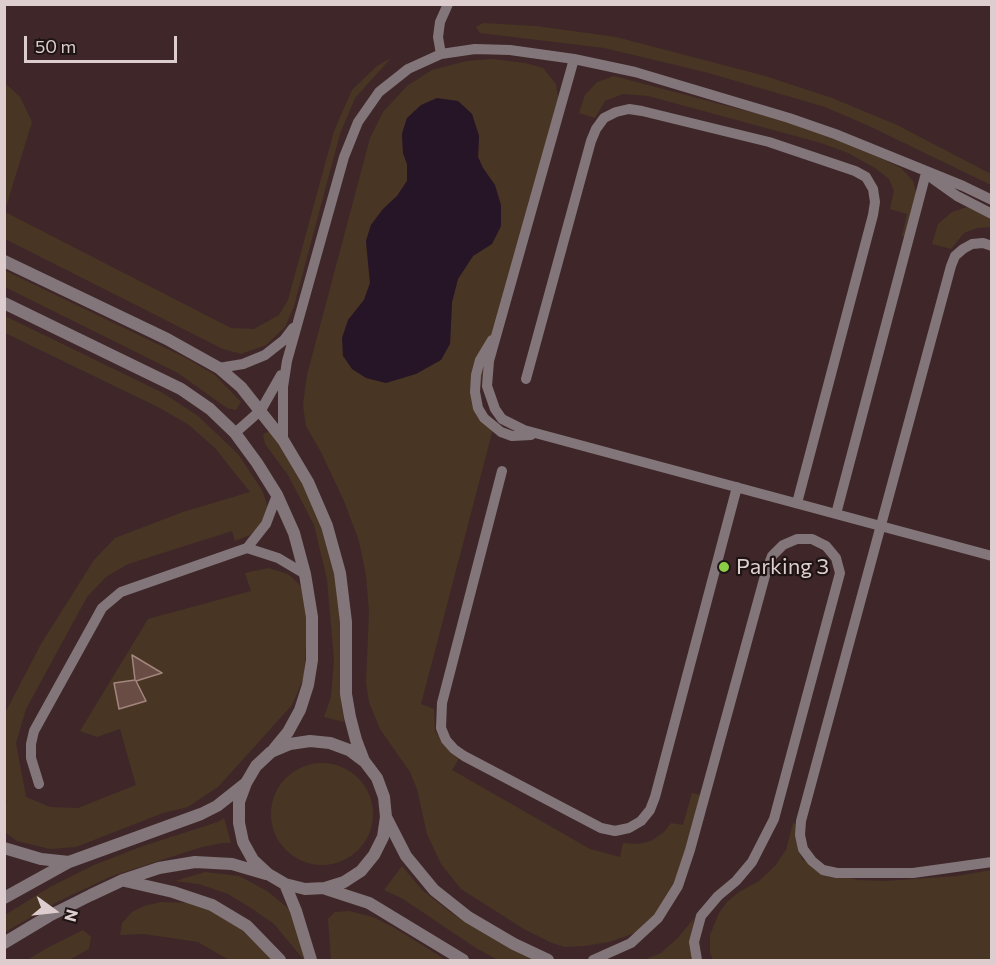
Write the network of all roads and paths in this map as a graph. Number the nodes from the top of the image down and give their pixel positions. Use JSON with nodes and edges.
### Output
{"nodes":[{"id":1,"x":448,"y":4,"type":"edge"},
{"id":2,"x":441,"y":54,"type":"junction"},
{"id":3,"x":574,"y":59,"type":"junction"},
{"id":4,"x":926,"y":172,"type":"junction"},
{"id":5,"x":992,"y":200,"type":"edge"},
{"id":6,"x":992,"y":214,"type":"edge"},
{"id":7,"x":992,"y":246,"type":"edge"},
{"id":8,"x":4,"y":261,"type":"edge"},
{"id":9,"x":4,"y":303,"type":"edge"},
{"id":10,"x":298,"y":320,"type":"junction"},
{"id":11,"x":287,"y":361,"type":"junction"},
{"id":12,"x":219,"y":368,"type":"junction"},
{"id":13,"x":526,"y":379,"type":"dead end"},
{"id":14,"x":261,"y":410,"type":"junction"},
{"id":15,"x":235,"y":433,"type":"junction"},
{"id":16,"x":283,"y":440,"type":"junction"},
{"id":17,"x":502,"y":471,"type":"dead end"},
{"id":18,"x":737,"y":487,"type":"junction"},
{"id":19,"x":277,"y":495,"type":"junction"},
{"id":20,"x":797,"y":503,"type":"junction"},
{"id":21,"x":836,"y":514,"type":"junction"},
{"id":22,"x":880,"y":526,"type":"junction"},
{"id":23,"x":247,"y":548,"type":"junction"},
{"id":24,"x":992,"y":556,"type":"edge"},
{"id":25,"x":305,"y":574,"type":"junction"},
{"id":26,"x":271,"y":752,"type":"junction"},
{"id":27,"x":365,"y":762,"type":"junction"},
{"id":28,"x":246,"y":783,"type":"junction"},
{"id":29,"x":39,"y":784,"type":"dead end"},
{"id":30,"x":386,"y":817,"type":"junction"},
{"id":31,"x":4,"y":848,"type":"edge"},
{"id":32,"x":69,"y":862,"type":"junction"},
{"id":33,"x":992,"y":862,"type":"edge"},
{"id":34,"x":268,"y":874,"type":"junction"},
{"id":35,"x":123,"y":880,"type":"junction"},
{"id":36,"x":285,"y":884,"type":"junction"},
{"id":37,"x":325,"y":888,"type":"junction"},
{"id":38,"x":4,"y":898,"type":"edge"},
{"id":39,"x":4,"y":943,"type":"edge"},
{"id":40,"x":280,"y":960,"type":"edge"},
{"id":41,"x":311,"y":960,"type":"edge"},
{"id":42,"x":463,"y":960,"type":"edge"},
{"id":43,"x":548,"y":960,"type":"edge"},
{"id":44,"x":593,"y":960,"type":"edge"},
{"id":45,"x":697,"y":960,"type":"edge"}],
"edges":[{"from":1,"to":2,"type":"lane"},
{"from":2,"to":3,"type":"lane"},
{"from":2,"to":10,"type":"lane"},
{"from":3,"to":4,"type":"lane"},
{"from":3,"to":18,"type":"lane"},
{"from":4,"to":5,"type":"lane"},
{"from":4,"to":6,"type":"lane"},
{"from":4,"to":21,"type":"lane"},
{"from":7,"to":22,"type":"lane"},
{"from":8,"to":12,"type":"street"},
{"from":9,"to":15,"type":"street"},
{"from":10,"to":11,"type":"lane"},
{"from":10,"to":12,"type":"lane"},
{"from":11,"to":14,"type":"lane"},
{"from":11,"to":16,"type":"lane"},
{"from":12,"to":14,"type":"street"},
{"from":13,"to":20,"type":"lane"},
{"from":14,"to":15,"type":"lane"},
{"from":14,"to":16,"type":"street"},
{"from":15,"to":19,"type":"street"},
{"from":16,"to":27,"type":"street"},
{"from":17,"to":18,"type":"lane"},
{"from":18,"to":20,"type":"lane"},
{"from":19,"to":23,"type":"lane"},
{"from":19,"to":25,"type":"street"},
{"from":20,"to":21,"type":"lane"},
{"from":21,"to":22,"type":"lane"},
{"from":22,"to":24,"type":"lane"},
{"from":22,"to":33,"type":"lane"},
{"from":23,"to":25,"type":"lane"},
{"from":23,"to":29,"type":"lane"},
{"from":25,"to":26,"type":"street"},
{"from":26,"to":27,"type":"street"},
{"from":26,"to":28,"type":"street"},
{"from":27,"to":30,"type":"street"},
{"from":28,"to":32,"type":"street"},
{"from":28,"to":34,"type":"street"},
{"from":30,"to":37,"type":"street"},
{"from":30,"to":43,"type":"street"},
{"from":31,"to":32,"type":"street"},
{"from":32,"to":38,"type":"street"},
{"from":34,"to":35,"type":"street"},
{"from":34,"to":36,"type":"street"},
{"from":35,"to":39,"type":"street"},
{"from":35,"to":40,"type":"street"},
{"from":36,"to":37,"type":"street"},
{"from":36,"to":41,"type":"street"},
{"from":37,"to":42,"type":"street"},
{"from":44,"to":45,"type":"lane"}]}
